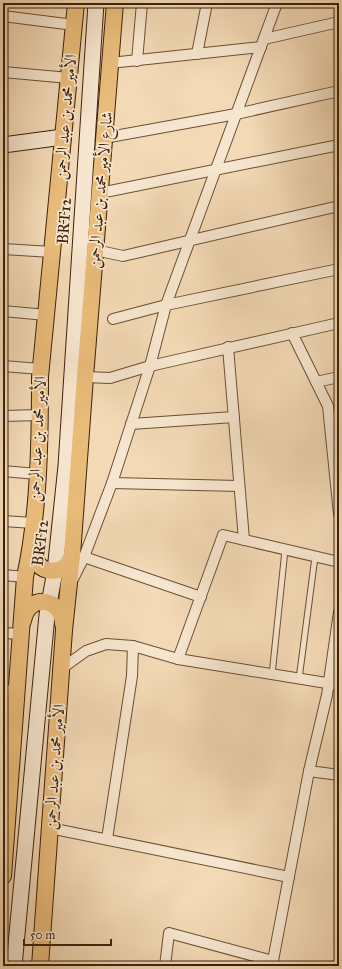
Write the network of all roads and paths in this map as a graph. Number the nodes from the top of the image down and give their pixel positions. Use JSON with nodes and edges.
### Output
{"nodes":[{"id":1,"x":76,"y":3,"type":"edge"},
{"id":2,"x":96,"y":3,"type":"edge"},
{"id":3,"x":115,"y":3,"type":"edge"},
{"id":4,"x":142,"y":3,"type":"edge"},
{"id":5,"x":207,"y":3,"type":"edge"},
{"id":6,"x":277,"y":3,"type":"edge"},
{"id":7,"x":3,"y":16,"type":"edge"},
{"id":8,"x":339,"y":22,"type":"edge"},
{"id":9,"x":74,"y":25,"type":"junction"},
{"id":10,"x":262,"y":43,"type":"junction"},
{"id":11,"x":197,"y":54,"type":"junction"},
{"id":12,"x":137,"y":60,"type":"junction"},
{"id":13,"x":110,"y":64,"type":"junction"},
{"id":14,"x":3,"y":72,"type":"edge"},
{"id":15,"x":69,"y":78,"type":"junction"},
{"id":16,"x":339,"y":91,"type":"edge"},
{"id":17,"x":236,"y":114,"type":"junction"},
{"id":18,"x":63,"y":137,"type":"junction"},
{"id":19,"x":104,"y":138,"type":"junction"},
{"id":20,"x":3,"y":145,"type":"edge"},
{"id":21,"x":339,"y":145,"type":"edge"},
{"id":22,"x":216,"y":170,"type":"junction"},
{"id":23,"x":100,"y":193,"type":"junction"},
{"id":24,"x":339,"y":206,"type":"edge"},
{"id":25,"x":190,"y":240,"type":"junction"},
{"id":26,"x":3,"y":249,"type":"edge"},
{"id":27,"x":95,"y":250,"type":"junction"},
{"id":28,"x":52,"y":252,"type":"junction"},
{"id":29,"x":339,"y":269,"type":"edge"},
{"id":30,"x":166,"y":305,"type":"junction"},
{"id":31,"x":3,"y":311,"type":"edge"},
{"id":32,"x":46,"y":315,"type":"junction"},
{"id":33,"x":113,"y":319,"type":"dead end"},
{"id":34,"x":339,"y":323,"type":"edge"},
{"id":35,"x":292,"y":333,"type":"junction"},
{"id":36,"x":228,"y":347,"type":"junction"},
{"id":37,"x":3,"y":366,"type":"edge"},
{"id":38,"x":150,"y":366,"type":"junction"},
{"id":39,"x":41,"y":369,"type":"junction"},
{"id":40,"x":85,"y":377,"type":"junction"},
{"id":41,"x":339,"y":377,"type":"edge"},
{"id":42,"x":316,"y":382,"type":"junction"},
{"id":43,"x":40,"y":415,"type":"junction"},
{"id":44,"x":3,"y":416,"type":"edge"},
{"id":45,"x":234,"y":417,"type":"junction"},
{"id":46,"x":130,"y":424,"type":"junction"},
{"id":47,"x":335,"y":432,"type":"edge"},
{"id":48,"x":3,"y":472,"type":"edge"},
{"id":49,"x":37,"y":474,"type":"junction"},
{"id":50,"x":112,"y":483,"type":"junction"},
{"id":51,"x":239,"y":486,"type":"junction"},
{"id":52,"x":338,"y":487,"type":"edge"},
{"id":53,"x":339,"y":514,"type":"edge"},
{"id":54,"x":3,"y":521,"type":"edge"},
{"id":55,"x":33,"y":523,"type":"junction"},
{"id":56,"x":244,"y":540,"type":"junction"},
{"id":57,"x":32,"y":543,"type":"junction"},
{"id":58,"x":285,"y":550,"type":"junction"},
{"id":59,"x":78,"y":556,"type":"junction"},
{"id":60,"x":315,"y":557,"type":"junction"},
{"id":61,"x":339,"y":562,"type":"edge"},
{"id":62,"x":55,"y":571,"type":"junction"},
{"id":63,"x":3,"y":575,"type":"edge"},
{"id":64,"x":25,"y":577,"type":"junction"},
{"id":65,"x":201,"y":597,"type":"junction"},
{"id":66,"x":49,"y":603,"type":"junction"},
{"id":67,"x":339,"y":612,"type":"edge"},
{"id":68,"x":21,"y":630,"type":"junction"},
{"id":69,"x":64,"y":630,"type":"junction"},
{"id":70,"x":3,"y":633,"type":"edge"},
{"id":71,"x":134,"y":646,"type":"junction"},
{"id":72,"x":178,"y":659,"type":"junction"},
{"id":73,"x":61,"y":669,"type":"junction"},
{"id":74,"x":272,"y":675,"type":"junction"},
{"id":75,"x":299,"y":679,"type":"junction"},
{"id":76,"x":328,"y":684,"type":"junction"},
{"id":77,"x":339,"y":685,"type":"edge"},
{"id":78,"x":10,"y":690,"type":"edge"},
{"id":79,"x":8,"y":749,"type":"edge"},
{"id":80,"x":309,"y":771,"type":"junction"},
{"id":81,"x":339,"y":775,"type":"edge"},
{"id":82,"x":6,"y":805,"type":"edge"},
{"id":83,"x":50,"y":828,"type":"junction"},
{"id":84,"x":107,"y":839,"type":"junction"},
{"id":85,"x":4,"y":856,"type":"edge"},
{"id":86,"x":3,"y":876,"type":"edge"},
{"id":87,"x":289,"y":877,"type":"junction"},
{"id":88,"x":273,"y":963,"type":"edge"},
{"id":89,"x":14,"y":966,"type":"edge"},
{"id":90,"x":40,"y":966,"type":"edge"},
{"id":91,"x":165,"y":966,"type":"edge"}],
"edges":[{"from":1,"to":9,"type":"main road","name":"الأمير محمد بن عبد الرحمن"},
{"from":2,"to":62,"type":"main road","name":"BRT12"},
{"from":3,"to":13,"type":"main road","name":"شارع الأمير محمد بن عبد الرحمن"},
{"from":4,"to":12,"type":"street"},
{"from":5,"to":11,"type":"street"},
{"from":6,"to":10,"type":"street"},
{"from":7,"to":9,"type":"street"},
{"from":8,"to":10,"type":"street"},
{"from":9,"to":15,"type":"main road","name":"الأمير محمد بن عبد الرحمن"},
{"from":10,"to":11,"type":"street"},
{"from":10,"to":17,"type":"street"},
{"from":11,"to":12,"type":"street"},
{"from":12,"to":13,"type":"street"},
{"from":13,"to":19,"type":"main road","name":"شارع الأمير محمد بن عبد الرحمن"},
{"from":14,"to":15,"type":"street"},
{"from":15,"to":18,"type":"main road","name":"الأمير محمد بن عبد الرحمن"},
{"from":16,"to":17,"type":"street"},
{"from":17,"to":19,"type":"street"},
{"from":17,"to":22,"type":"street"},
{"from":18,"to":20,"type":"main road"},
{"from":18,"to":28,"type":"main road","name":"الأمير محمد بن عبد الرحمن"},
{"from":19,"to":23,"type":"main road","name":"شارع الأمير محمد بن عبد الرحمن"},
{"from":21,"to":22,"type":"street"},
{"from":22,"to":23,"type":"street"},
{"from":22,"to":25,"type":"street"},
{"from":23,"to":27,"type":"main road","name":"شارع الأمير محمد بن عبد الرحمن"},
{"from":24,"to":25,"type":"street"},
{"from":25,"to":27,"type":"street"},
{"from":25,"to":30,"type":"street"},
{"from":26,"to":28,"type":"street"},
{"from":27,"to":40,"type":"main road","name":"شارع الأمير محمد بن عبد الرحمن"},
{"from":28,"to":32,"type":"main road","name":"الأمير محمد بن عبد الرحمن"},
{"from":29,"to":30,"type":"street"},
{"from":30,"to":33,"type":"street"},
{"from":30,"to":38,"type":"street"},
{"from":31,"to":32,"type":"street"},
{"from":32,"to":39,"type":"main road","name":"الأمير محمد بن عبد الرحمن"},
{"from":34,"to":35,"type":"street"},
{"from":35,"to":36,"type":"street"},
{"from":35,"to":42,"type":"street"},
{"from":36,"to":38,"type":"street"},
{"from":36,"to":45,"type":"street"},
{"from":37,"to":39,"type":"street"},
{"from":38,"to":40,"type":"street"},
{"from":38,"to":46,"type":"street"},
{"from":39,"to":43,"type":"main road","name":"الأمير محمد بن عبد الرحمن"},
{"from":40,"to":59,"type":"main road","name":"الأمير محمد بن عبد الرحمن"},
{"from":41,"to":42,"type":"street"},
{"from":42,"to":47,"type":"street"},
{"from":43,"to":44,"type":"street"},
{"from":43,"to":49,"type":"main road","name":"الأمير محمد بن عبد الرحمن"},
{"from":45,"to":46,"type":"street"},
{"from":45,"to":51,"type":"street"},
{"from":46,"to":50,"type":"street"},
{"from":47,"to":52,"type":"street"},
{"from":48,"to":49,"type":"street"},
{"from":49,"to":55,"type":"main road","name":"الأمير محمد بن عبد الرحمن"},
{"from":50,"to":51,"type":"street"},
{"from":50,"to":59,"type":"street"},
{"from":51,"to":56,"type":"street"},
{"from":52,"to":53,"type":"street"},
{"from":54,"to":55,"type":"street"},
{"from":55,"to":57,"type":"main road","name":"الأمير محمد بن عبد الرحمن"},
{"from":56,"to":58,"type":"street"},
{"from":56,"to":65,"type":"street"},
{"from":57,"to":62,"type":"main road"},
{"from":57,"to":64,"type":"main road","name":"الأمير محمد بن عبد الرحمن"},
{"from":58,"to":60,"type":"street"},
{"from":58,"to":74,"type":"lane"},
{"from":59,"to":62,"type":"main road"},
{"from":59,"to":65,"type":"street"},
{"from":59,"to":69,"type":"main road","name":"الأمير محمد بن عبد الرحمن"},
{"from":60,"to":61,"type":"street"},
{"from":60,"to":75,"type":"lane"},
{"from":62,"to":66,"type":"main road","name":"BRT12"},
{"from":63,"to":64,"type":"street"},
{"from":64,"to":68,"type":"main road","name":"الأمير محمد بن عبد الرحمن"},
{"from":65,"to":72,"type":"street"},
{"from":66,"to":68,"type":"main road"},
{"from":66,"to":69,"type":"main road"},
{"from":66,"to":89,"type":"main road","name":"BRT12"},
{"from":67,"to":76,"type":"street"},
{"from":68,"to":70,"type":"street"},
{"from":68,"to":78,"type":"main road","name":"الأمير محمد بن عبد الرحمن"},
{"from":69,"to":73,"type":"main road","name":"الأمير محمد بن عبد الرحمن"},
{"from":71,"to":72,"type":"street"},
{"from":71,"to":73,"type":"street"},
{"from":71,"to":84,"type":"street"},
{"from":72,"to":74,"type":"street"},
{"from":73,"to":83,"type":"main road","name":"الأمير محمد بن عبد الرحمن"},
{"from":74,"to":75,"type":"street"},
{"from":75,"to":76,"type":"street"},
{"from":76,"to":77,"type":"street"},
{"from":76,"to":80,"type":"street"},
{"from":78,"to":79,"type":"main road","name":"الأمير محمد بن عبد الرحمن"},
{"from":79,"to":82,"type":"main road","name":"الأمير محمد بن عبد الرحمن"},
{"from":80,"to":81,"type":"street"},
{"from":80,"to":87,"type":"street"},
{"from":82,"to":85,"type":"main road","name":"الأمير محمد بن عبد الرحمن"},
{"from":83,"to":84,"type":"street"},
{"from":83,"to":90,"type":"main road","name":"الأمير محمد بن عبد الرحمن"},
{"from":84,"to":87,"type":"street"},
{"from":85,"to":86,"type":"main road","name":"الأمير محمد بن عبد الرحمن"},
{"from":87,"to":88,"type":"street"},
{"from":88,"to":91,"type":"street"}]}
